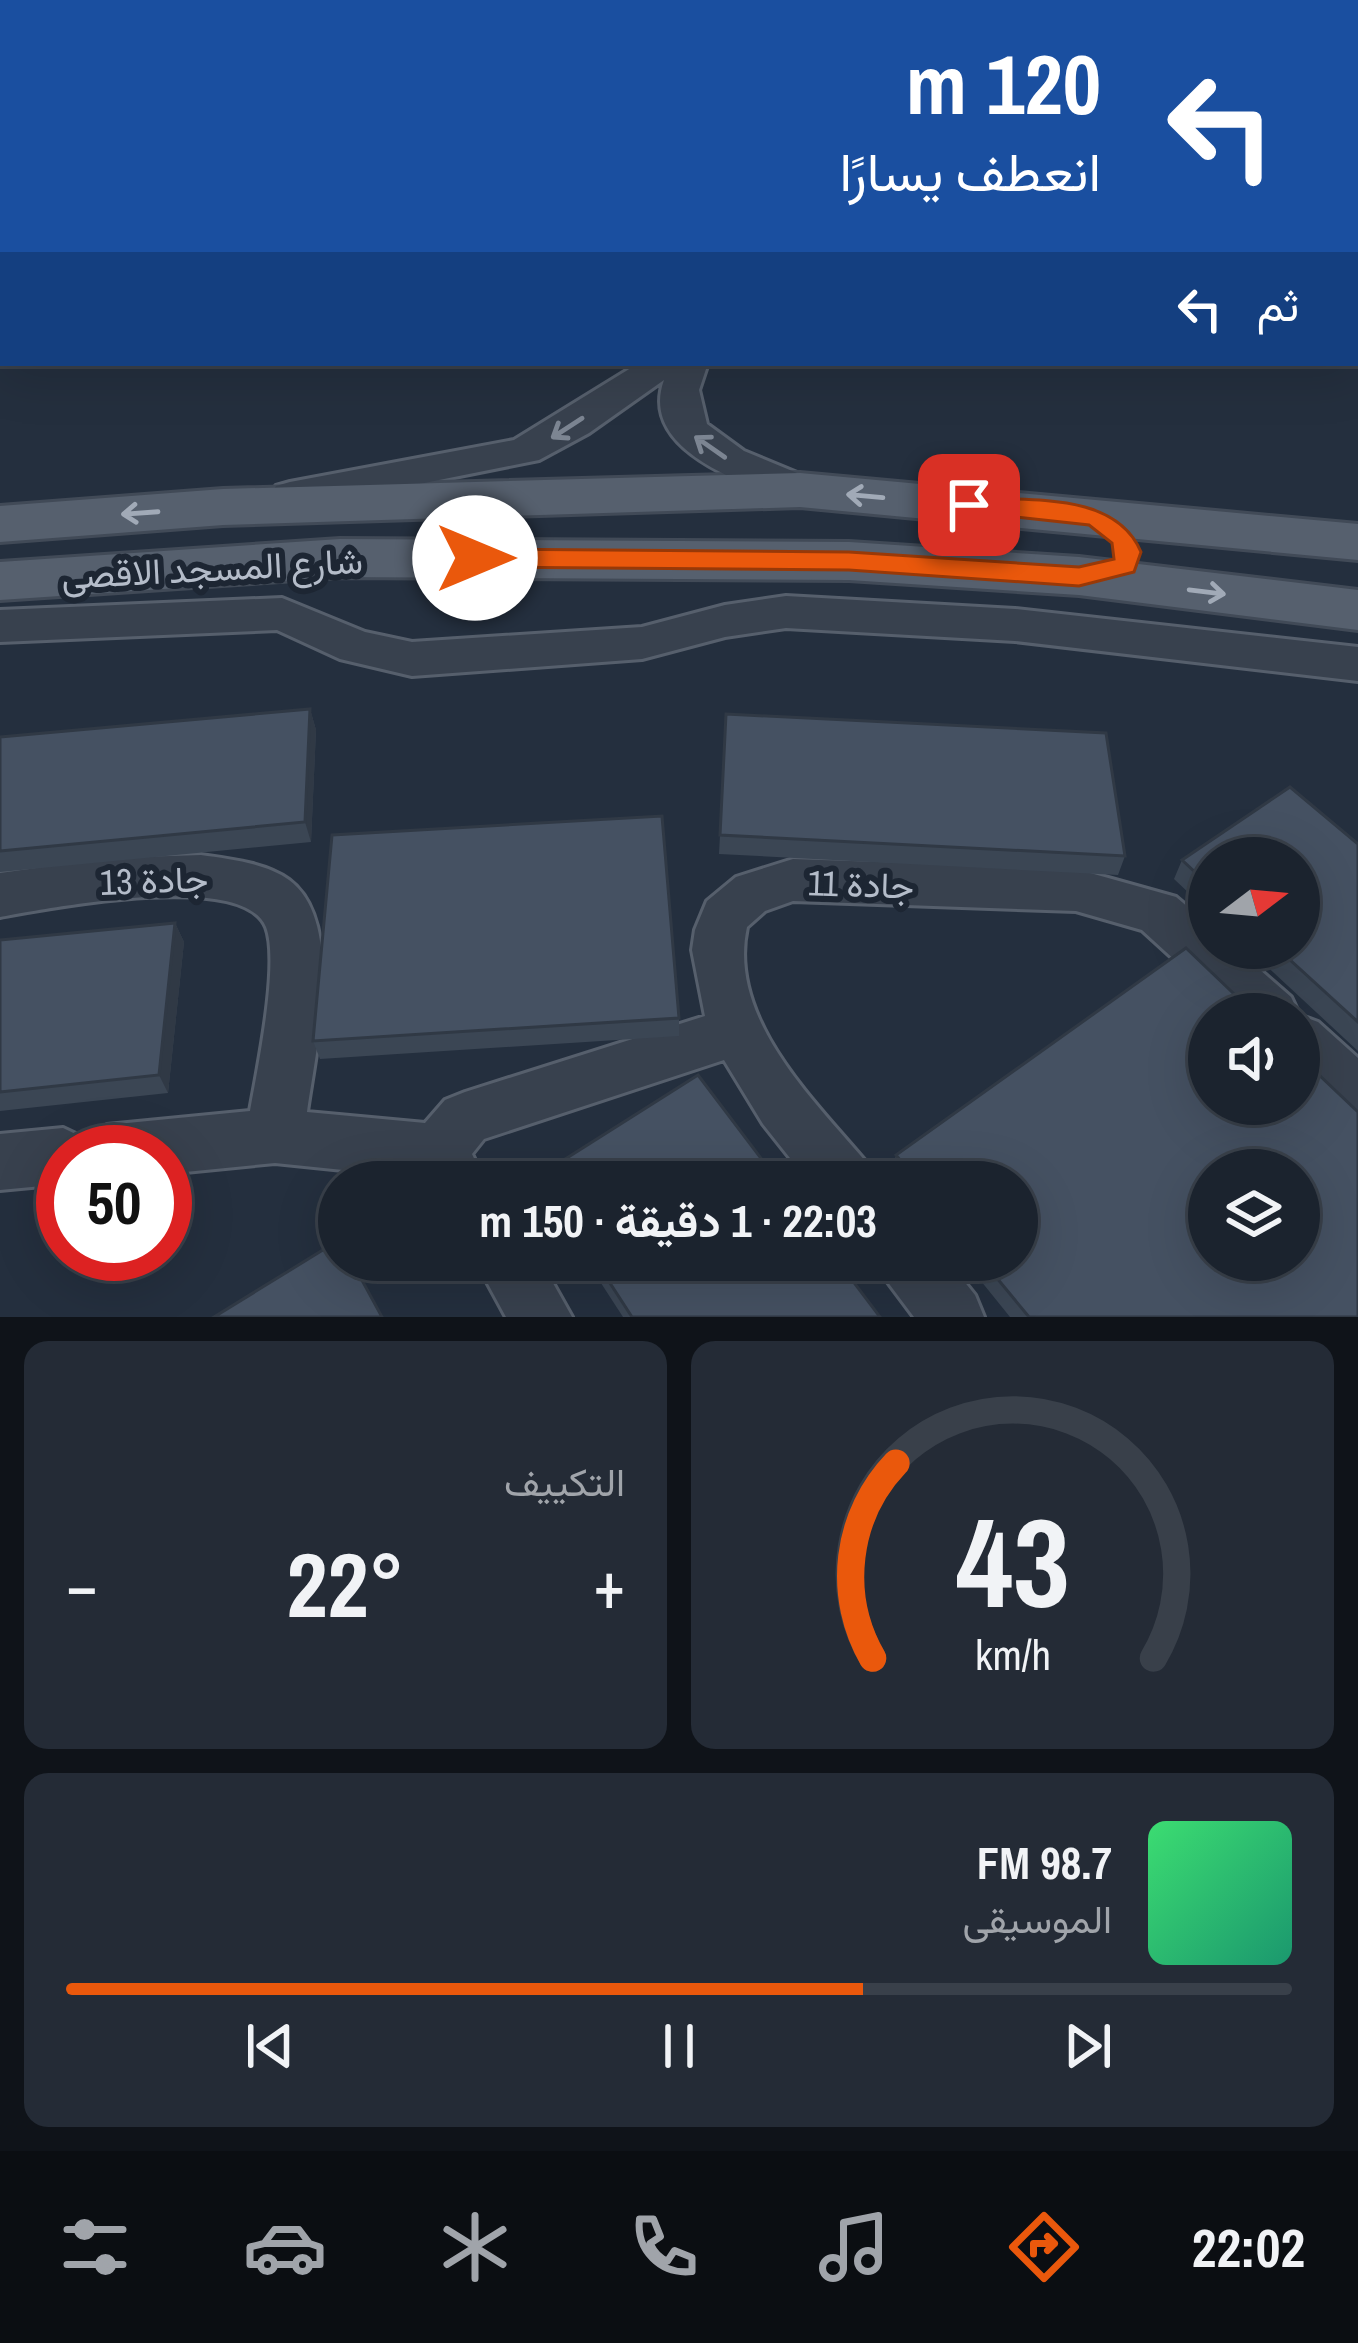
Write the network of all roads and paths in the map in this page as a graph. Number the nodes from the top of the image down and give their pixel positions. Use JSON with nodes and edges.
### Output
{"nodes":[{"id":1,"x":660,"y":366,"type":"edge"},
{"id":2,"x":687,"y":366,"type":"edge"},
{"id":3,"x":800,"y":490,"type":"junction"},
{"id":4,"x":223,"y":507,"type":"junction"},
{"id":5,"x":1095,"y":517,"type":"junction"},
{"id":6,"x":0,"y":524,"type":"edge"},
{"id":7,"x":1358,"y":542,"type":"edge"},
{"id":8,"x":716,"y":559,"type":"junction"},
{"id":9,"x":1079,"y":576,"type":"junction"},
{"id":10,"x":285,"y":588,"type":"junction"},
{"id":11,"x":12,"y":603,"type":"edge"},
{"id":12,"x":1358,"y":613,"type":"edge"},
{"id":13,"x":725,"y":620,"type":"junction"},
{"id":14,"x":1358,"y":664,"type":"edge"},
{"id":15,"x":0,"y":895,"type":"edge"},
{"id":16,"x":1249,"y":993,"type":"edge"},
{"id":17,"x":734,"y":1032,"type":"junction"},
{"id":18,"x":1320,"y":1060,"type":"edge"},
{"id":19,"x":1358,"y":1095,"type":"edge"},
{"id":20,"x":275,"y":1136,"type":"junction"},
{"id":21,"x":192,"y":1144,"type":"edge"},
{"id":22,"x":36,"y":1159,"type":"edge"},
{"id":23,"x":414,"y":1161,"type":"edge"},
{"id":24,"x":449,"y":1161,"type":"edge"},
{"id":25,"x":828,"y":1161,"type":"edge"},
{"id":26,"x":0,"y":1162,"type":"edge"},
{"id":27,"x":518,"y":1281,"type":"edge"},
{"id":28,"x":925,"y":1281,"type":"edge"},
{"id":29,"x":541,"y":1317,"type":"edge"},
{"id":30,"x":953,"y":1317,"type":"edge"}],
"edges":[{"from":1,"to":4,"type":"street","one_way":true},
{"from":3,"to":2,"type":"street","one_way":true},
{"from":3,"to":4,"type":"main road","name":"شارع المسجد الاقصى"},
{"from":5,"to":3,"type":"main road","name":"شارع المسجد الاقصى","one_way":true},
{"from":4,"to":6,"type":"main road","name":"شارع المسجد الاقصى","one_way":true},
{"from":5,"to":7,"type":"main road","name":"شارع المسجد الاقصى"},
{"from":5,"to":9,"type":"main road"},
{"from":8,"to":9,"type":"main road","name":"شارع المسجد الاقصى"},
{"from":8,"to":10,"type":"main road","name":"شارع المسجد الاقصى"},
{"from":8,"to":13,"type":"street"},
{"from":9,"to":12,"type":"main road","name":"شارع المسجد الاقصى","one_way":true},
{"from":10,"to":11,"type":"main road","name":"شارع المسجد الاقصى"},
{"from":10,"to":13,"type":"street"},
{"from":13,"to":14,"type":"street"},
{"from":15,"to":20,"type":"street","name":"جادة 13"},
{"from":16,"to":17,"type":"street","name":"جادة 11"},
{"from":17,"to":24,"type":"street"},
{"from":17,"to":25,"type":"street","name":"جادة 11"},
{"from":18,"to":19,"type":"street"},
{"from":20,"to":21,"type":"street"},
{"from":20,"to":23,"type":"street"},
{"from":22,"to":26,"type":"street"},
{"from":27,"to":29,"type":"street"},
{"from":28,"to":30,"type":"street"}]}
